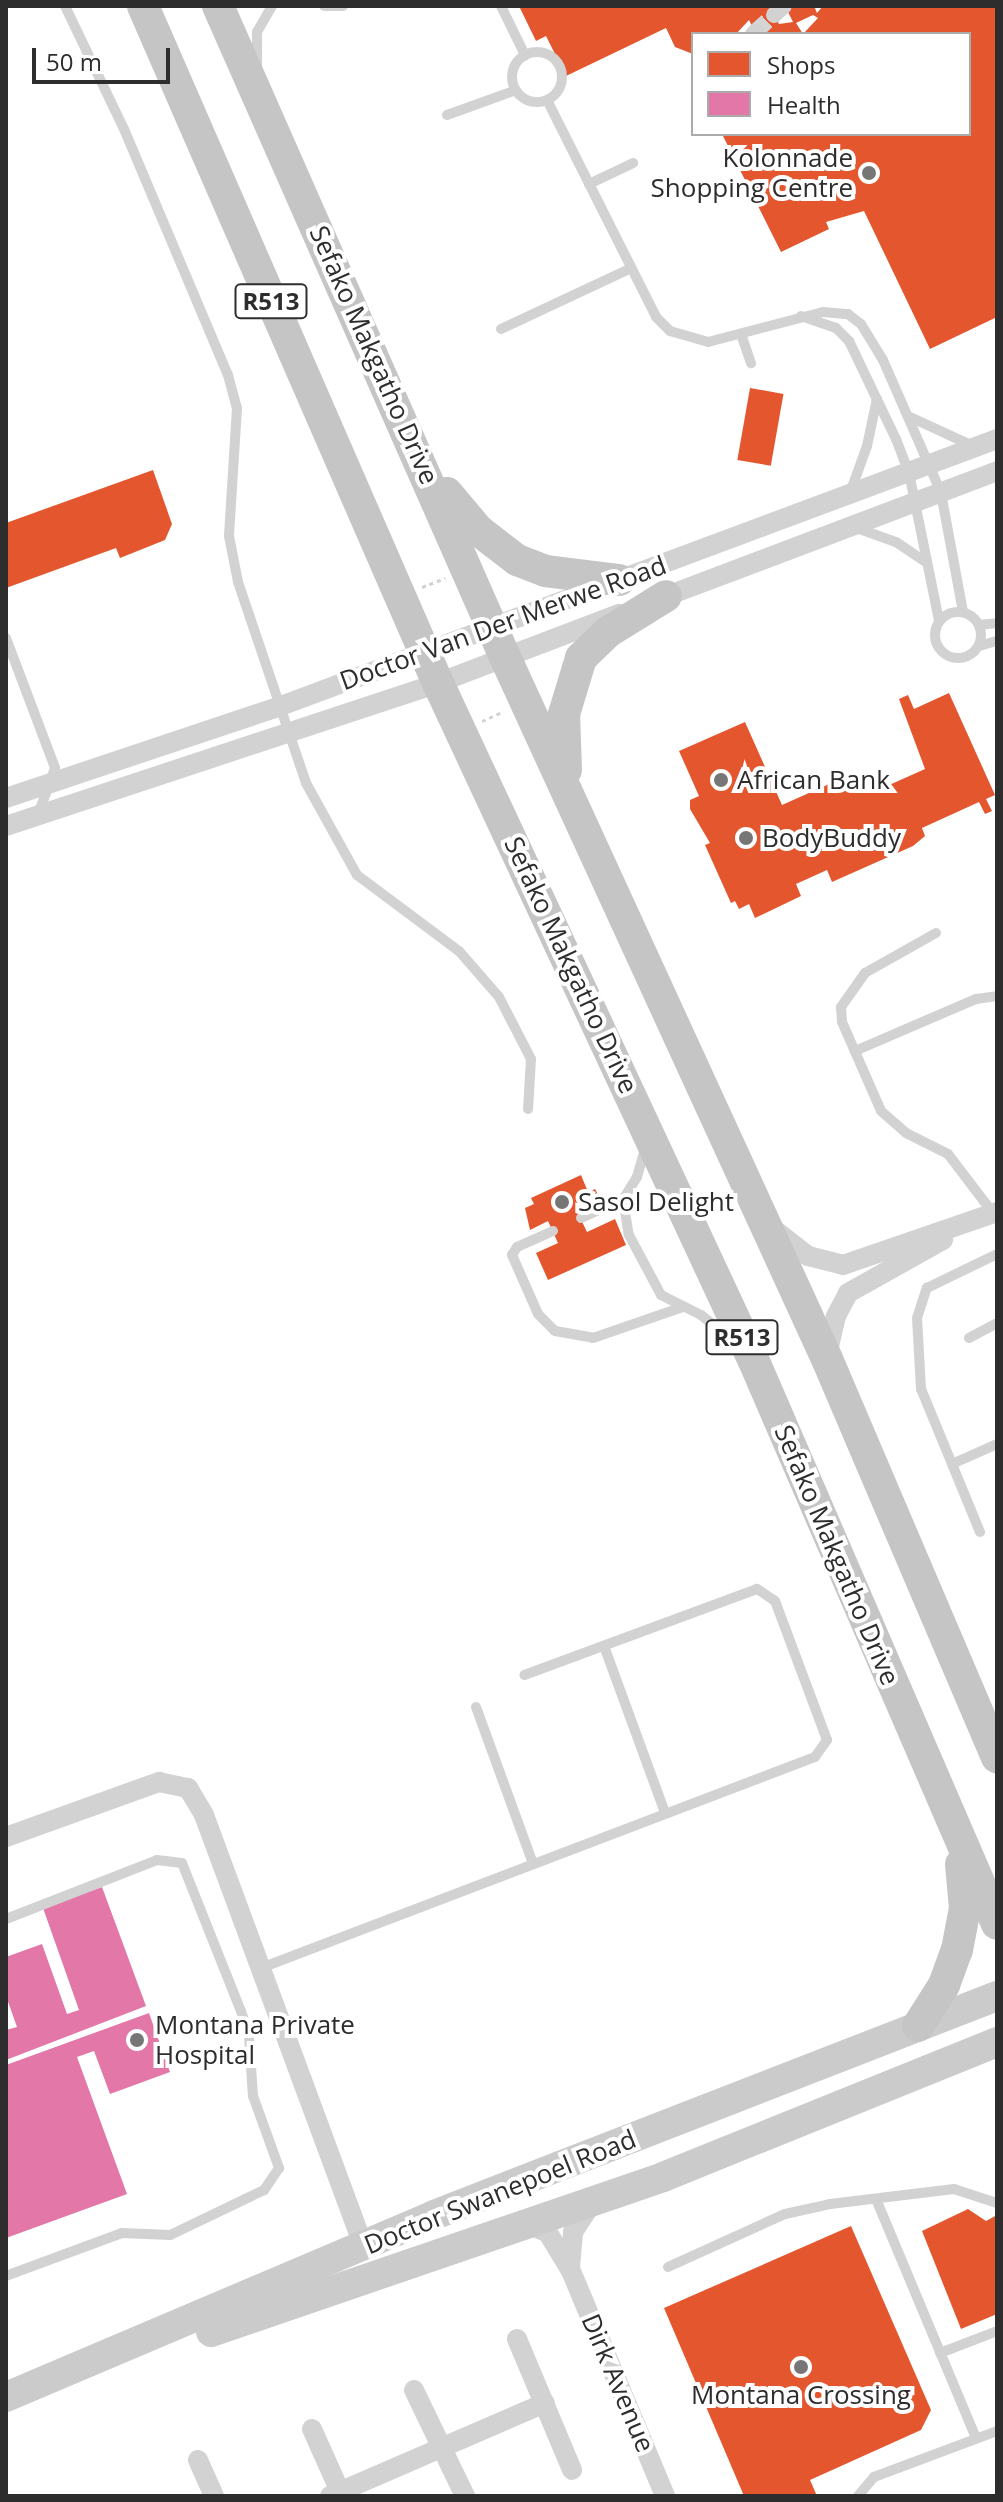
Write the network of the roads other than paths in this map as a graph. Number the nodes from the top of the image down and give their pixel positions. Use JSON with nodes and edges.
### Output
{"nodes":[{"id":1,"x":65,"y":6,"type":"edge"},
{"id":2,"x":143,"y":6,"type":"edge"},
{"id":3,"x":218,"y":6,"type":"edge"},
{"id":4,"x":272,"y":6,"type":"edge"},
{"id":5,"x":324,"y":6,"type":"edge"},
{"id":6,"x":343,"y":6,"type":"edge"},
{"id":7,"x":501,"y":6,"type":"edge"},
{"id":8,"x":525,"y":55,"type":"junction"},
{"id":9,"x":516,"y":90,"type":"junction"},
{"id":10,"x":260,"y":100,"type":"junction"},
{"id":11,"x":547,"y":100,"type":"junction"},
{"id":12,"x":447,"y":115,"type":"dead end"},
{"id":13,"x":633,"y":163,"type":"dead end"},
{"id":14,"x":589,"y":184,"type":"junction"},
{"id":15,"x":631,"y":268,"type":"junction"},
{"id":16,"x":799,"y":316,"type":"junction"},
{"id":17,"x":501,"y":329,"type":"dead end"},
{"id":18,"x":741,"y":334,"type":"junction"},
{"id":19,"x":751,"y":363,"type":"dead end"},
{"id":20,"x":877,"y":399,"type":"junction"},
{"id":21,"x":910,"y":417,"type":"junction"},
{"id":22,"x":997,"y":439,"type":"edge"},
{"id":23,"x":977,"y":447,"type":"junction"},
{"id":24,"x":417,"y":452,"type":"junction"},
{"id":25,"x":931,"y":465,"type":"junction"},
{"id":26,"x":997,"y":471,"type":"edge"},
{"id":27,"x":909,"y":473,"type":"junction"},
{"id":28,"x":941,"y":493,"type":"junction"},
{"id":29,"x":849,"y":495,"type":"junction"},
{"id":30,"x":916,"y":502,"type":"junction"},
{"id":31,"x":852,"y":526,"type":"junction"},
{"id":32,"x":927,"y":563,"type":"junction"},
{"id":33,"x":619,"y":580,"type":"junction"},
{"id":34,"x":666,"y":596,"type":"junction"},
{"id":35,"x":963,"y":612,"type":"junction"},
{"id":36,"x":939,"y":621,"type":"junction"},
{"id":37,"x":997,"y":623,"type":"edge"},
{"id":38,"x":979,"y":625,"type":"junction"},
{"id":39,"x":492,"y":627,"type":"junction"},
{"id":40,"x":6,"y":638,"type":"edge"},
{"id":41,"x":997,"y":641,"type":"edge"},
{"id":42,"x":979,"y":646,"type":"junction"},
{"id":43,"x":425,"y":652,"type":"junction"},
{"id":44,"x":505,"y":657,"type":"junction"},
{"id":45,"x":438,"y":683,"type":"junction"},
{"id":46,"x":278,"y":707,"type":"junction"},
{"id":47,"x":285,"y":731,"type":"junction"},
{"id":48,"x":55,"y":778,"type":"junction"},
{"id":49,"x":6,"y":798,"type":"edge"},
{"id":50,"x":570,"y":798,"type":"junction"},
{"id":51,"x":38,"y":816,"type":"junction"},
{"id":52,"x":6,"y":826,"type":"edge"},
{"id":53,"x":936,"y":933,"type":"dead end"},
{"id":54,"x":997,"y":996,"type":"edge"},
{"id":55,"x":855,"y":1051,"type":"junction"},
{"id":56,"x":528,"y":1109,"type":"dead end"},
{"id":57,"x":648,"y":1129,"type":"junction"},
{"id":58,"x":623,"y":1199,"type":"junction"},
{"id":59,"x":995,"y":1213,"type":"edge"},
{"id":60,"x":581,"y":1218,"type":"dead end"},
{"id":61,"x":766,"y":1223,"type":"junction"},
{"id":62,"x":553,"y":1231,"type":"dead end"},
{"id":63,"x":952,"y":1231,"type":"junction"},
{"id":64,"x":997,"y":1254,"type":"edge"},
{"id":65,"x":683,"y":1307,"type":"junction"},
{"id":66,"x":997,"y":1323,"type":"edge"},
{"id":67,"x":969,"y":1338,"type":"dead end"},
{"id":68,"x":753,"y":1359,"type":"junction"},
{"id":69,"x":827,"y":1359,"type":"junction"},
{"id":70,"x":997,"y":1444,"type":"edge"},
{"id":71,"x":952,"y":1464,"type":"junction"},
{"id":72,"x":980,"y":1532,"type":"dead end"},
{"id":73,"x":604,"y":1646,"type":"junction"},
{"id":74,"x":524,"y":1675,"type":"dead end"},
{"id":75,"x":476,"y":1707,"type":"dead end"},
{"id":76,"x":997,"y":1757,"type":"edge"},
{"id":77,"x":665,"y":1813,"type":"junction"},
{"id":78,"x":948,"y":1816,"type":"junction"},
{"id":79,"x":6,"y":1837,"type":"edge"},
{"id":80,"x":532,"y":1861,"type":"junction"},
{"id":81,"x":6,"y":1919,"type":"edge"},
{"id":82,"x":997,"y":1924,"type":"edge"},
{"id":83,"x":261,"y":1968,"type":"junction"},
{"id":84,"x":997,"y":1996,"type":"edge"},
{"id":85,"x":918,"y":2026,"type":"junction"},
{"id":86,"x":997,"y":2042,"type":"edge"},
{"id":87,"x":689,"y":2167,"type":"junction"},
{"id":88,"x":876,"y":2199,"type":"junction"},
{"id":89,"x":593,"y":2200,"type":"junction"},
{"id":90,"x":997,"y":2203,"type":"edge"},
{"id":91,"x":526,"y":2223,"type":"junction"},
{"id":92,"x":364,"y":2247,"type":"junction"},
{"id":93,"x":668,"y":2267,"type":"dead end"},
{"id":94,"x":571,"y":2271,"type":"junction"},
{"id":95,"x":6,"y":2276,"type":"edge"},
{"id":96,"x":997,"y":2331,"type":"edge"},
{"id":97,"x":517,"y":2339,"type":"dead end"},
{"id":98,"x":940,"y":2353,"type":"junction"},
{"id":99,"x":414,"y":2390,"type":"dead end"},
{"id":100,"x":6,"y":2397,"type":"edge"},
{"id":101,"x":545,"y":2403,"type":"junction"},
{"id":102,"x":6,"y":2417,"type":"edge"},
{"id":103,"x":312,"y":2429,"type":"dead end"},
{"id":104,"x":997,"y":2431,"type":"edge"},
{"id":105,"x":976,"y":2438,"type":"junction"},
{"id":106,"x":442,"y":2448,"type":"junction"},
{"id":107,"x":198,"y":2460,"type":"dead end"},
{"id":108,"x":572,"y":2470,"type":"dead end"},
{"id":109,"x":337,"y":2495,"type":"edge"},
{"id":110,"x":214,"y":2496,"type":"edge"},
{"id":111,"x":465,"y":2496,"type":"edge"},
{"id":112,"x":665,"y":2496,"type":"edge"},
{"id":113,"x":858,"y":2496,"type":"edge"}],
"edges":[{"from":1,"to":46,"type":"lane"},
{"from":2,"to":43,"type":"main road","name":"Sefako Makgatho Drive","number":"R513"},
{"from":3,"to":10,"type":"main road","name":"Sefako Makgatho Drive","number":"R513"},
{"from":4,"to":10,"type":"lane"},
{"from":5,"to":6,"type":"lane"},
{"from":7,"to":8,"type":"lane"},
{"from":8,"to":9,"type":"lane"},
{"from":8,"to":11,"type":"lane"},
{"from":9,"to":11,"type":"lane"},
{"from":9,"to":12,"type":"lane"},
{"from":10,"to":24,"type":"main road","name":"Sefako Makgatho Drive","number":"R513"},
{"from":11,"to":14,"type":"lane"},
{"from":13,"to":14,"type":"lane"},
{"from":14,"to":15,"type":"lane"},
{"from":15,"to":17,"type":"lane"},
{"from":15,"to":18,"type":"lane"},
{"from":16,"to":18,"type":"lane"},
{"from":16,"to":20,"type":"lane"},
{"from":16,"to":21,"type":"lane"},
{"from":18,"to":19,"type":"lane"},
{"from":20,"to":27,"type":"lane"},
{"from":20,"to":29,"type":"lane"},
{"from":21,"to":23,"type":"lane"},
{"from":21,"to":25,"type":"lane"},
{"from":22,"to":23,"type":"street","name":"Doctor Van Der Merwe Road"},
{"from":23,"to":25,"type":"street","name":"Doctor Van Der Merwe Road"},
{"from":24,"to":33,"type":"main road"},
{"from":24,"to":39,"type":"main road","name":"Sefako Makgatho Drive","number":"R513"},
{"from":25,"to":27,"type":"street","name":"Doctor Van Der Merwe Road"},
{"from":25,"to":28,"type":"lane"},
{"from":26,"to":28,"type":"street","name":"Doctor Van Der Merwe Road"},
{"from":27,"to":29,"type":"street","name":"Doctor Van Der Merwe Road"},
{"from":27,"to":30,"type":"lane"},
{"from":28,"to":30,"type":"street","name":"Doctor Van Der Merwe Road"},
{"from":28,"to":35,"type":"lane"},
{"from":29,"to":33,"type":"street","name":"Doctor Van Der Merwe Road"},
{"from":30,"to":31,"type":"street","name":"Doctor Van Der Merwe Road"},
{"from":30,"to":32,"type":"lane"},
{"from":31,"to":32,"type":"lane"},
{"from":31,"to":34,"type":"street","name":"Doctor Van Der Merwe Road"},
{"from":32,"to":36,"type":"lane"},
{"from":33,"to":39,"type":"street","name":"Doctor Van Der Merwe Road"},
{"from":34,"to":44,"type":"street","name":"Doctor Van Der Merwe Road"},
{"from":34,"to":50,"type":"main road"},
{"from":35,"to":36,"type":"lane"},
{"from":35,"to":38,"type":"lane"},
{"from":36,"to":42,"type":"lane"},
{"from":37,"to":38,"type":"lane"},
{"from":38,"to":42,"type":"lane"},
{"from":39,"to":43,"type":"street","name":"Doctor Van Der Merwe Road"},
{"from":39,"to":44,"type":"main road","name":"Sefako Makgatho Drive","number":"R513"},
{"from":40,"to":48,"type":"lane"},
{"from":41,"to":42,"type":"lane"},
{"from":43,"to":45,"type":"main road","name":"Sefako Makgatho Drive","number":"R513"},
{"from":43,"to":46,"type":"street","name":"Doctor Van Der Merwe Road"},
{"from":44,"to":45,"type":"street","name":"Doctor Van Der Merwe Road"},
{"from":44,"to":50,"type":"main road","name":"Sefako Makgatho Drive","number":"R513"},
{"from":45,"to":47,"type":"street","name":"Doctor Van Der Merwe Road"},
{"from":45,"to":57,"type":"main road","name":"Sefako Makgatho Drive","number":"R513"},
{"from":46,"to":47,"type":"lane"},
{"from":46,"to":48,"type":"street","name":"Doctor Van Der Merwe Road"},
{"from":47,"to":51,"type":"street","name":"Doctor Van Der Merwe Road"},
{"from":47,"to":56,"type":"lane"},
{"from":48,"to":49,"type":"street","name":"Doctor Van Der Merwe Road"},
{"from":48,"to":51,"type":"lane"},
{"from":50,"to":61,"type":"main road","name":"Sefako Makgatho Drive","number":"R513"},
{"from":51,"to":52,"type":"street","name":"Doctor Van Der Merwe Road"},
{"from":53,"to":55,"type":"lane"},
{"from":54,"to":55,"type":"lane"},
{"from":55,"to":59,"type":"lane"},
{"from":57,"to":58,"type":"lane"},
{"from":57,"to":68,"type":"main road","name":"Sefako Makgatho Drive","number":"R513"},
{"from":58,"to":60,"type":"lane"},
{"from":58,"to":65,"type":"lane"},
{"from":59,"to":63,"type":"street"},
{"from":61,"to":63,"type":"street"},
{"from":61,"to":69,"type":"main road","name":"Sefako Makgatho Drive","number":"R513"},
{"from":62,"to":65,"type":"lane"},
{"from":63,"to":69,"type":"street"},
{"from":64,"to":71,"type":"lane"},
{"from":65,"to":68,"type":"lane"},
{"from":66,"to":67,"type":"lane"},
{"from":68,"to":78,"type":"main road","name":"Sefako Makgatho Drive","number":"R513"},
{"from":69,"to":76,"type":"main road","name":"Sefako Makgatho Drive","number":"R513"},
{"from":70,"to":71,"type":"lane"},
{"from":71,"to":72,"type":"lane"},
{"from":73,"to":74,"type":"lane"},
{"from":73,"to":77,"type":"lane"},
{"from":73,"to":77,"type":"lane"},
{"from":75,"to":80,"type":"lane"},
{"from":77,"to":80,"type":"lane"},
{"from":78,"to":82,"type":"main road","name":"Sefako Makgatho Drive","number":"R513"},
{"from":78,"to":85,"type":"main road"},
{"from":79,"to":83,"type":"street"},
{"from":80,"to":83,"type":"lane"},
{"from":81,"to":95,"type":"lane"},
{"from":83,"to":92,"type":"street"},
{"from":84,"to":85,"type":"main road","name":"Doctor Swanepoel Road"},
{"from":85,"to":92,"type":"main road","name":"Doctor Swanepoel Road"},
{"from":86,"to":87,"type":"main road","name":"Doctor Swanepoel Road"},
{"from":87,"to":89,"type":"main road","name":"Doctor Swanepoel Road"},
{"from":87,"to":92,"type":"main road"},
{"from":88,"to":90,"type":"lane"},
{"from":88,"to":93,"type":"lane"},
{"from":88,"to":98,"type":"lane"},
{"from":89,"to":91,"type":"main road","name":"Doctor Swanepoel Road"},
{"from":89,"to":94,"type":"street","name":"Dirk Avenue"},
{"from":91,"to":94,"type":"street","name":"Dirk Avenue"},
{"from":91,"to":102,"type":"main road","name":"Doctor Swanepoel Road"},
{"from":92,"to":100,"type":"main road","name":"Doctor Swanepoel Road"},
{"from":94,"to":112,"type":"street","name":"Dirk Avenue"},
{"from":96,"to":98,"type":"lane"},
{"from":97,"to":101,"type":"street"},
{"from":98,"to":105,"type":"lane"},
{"from":99,"to":106,"type":"street"},
{"from":101,"to":106,"type":"street"},
{"from":101,"to":108,"type":"street"},
{"from":103,"to":109,"type":"street"},
{"from":104,"to":105,"type":"lane"},
{"from":105,"to":113,"type":"lane"},
{"from":106,"to":109,"type":"street"},
{"from":106,"to":111,"type":"street"},
{"from":107,"to":110,"type":"street"}]}
